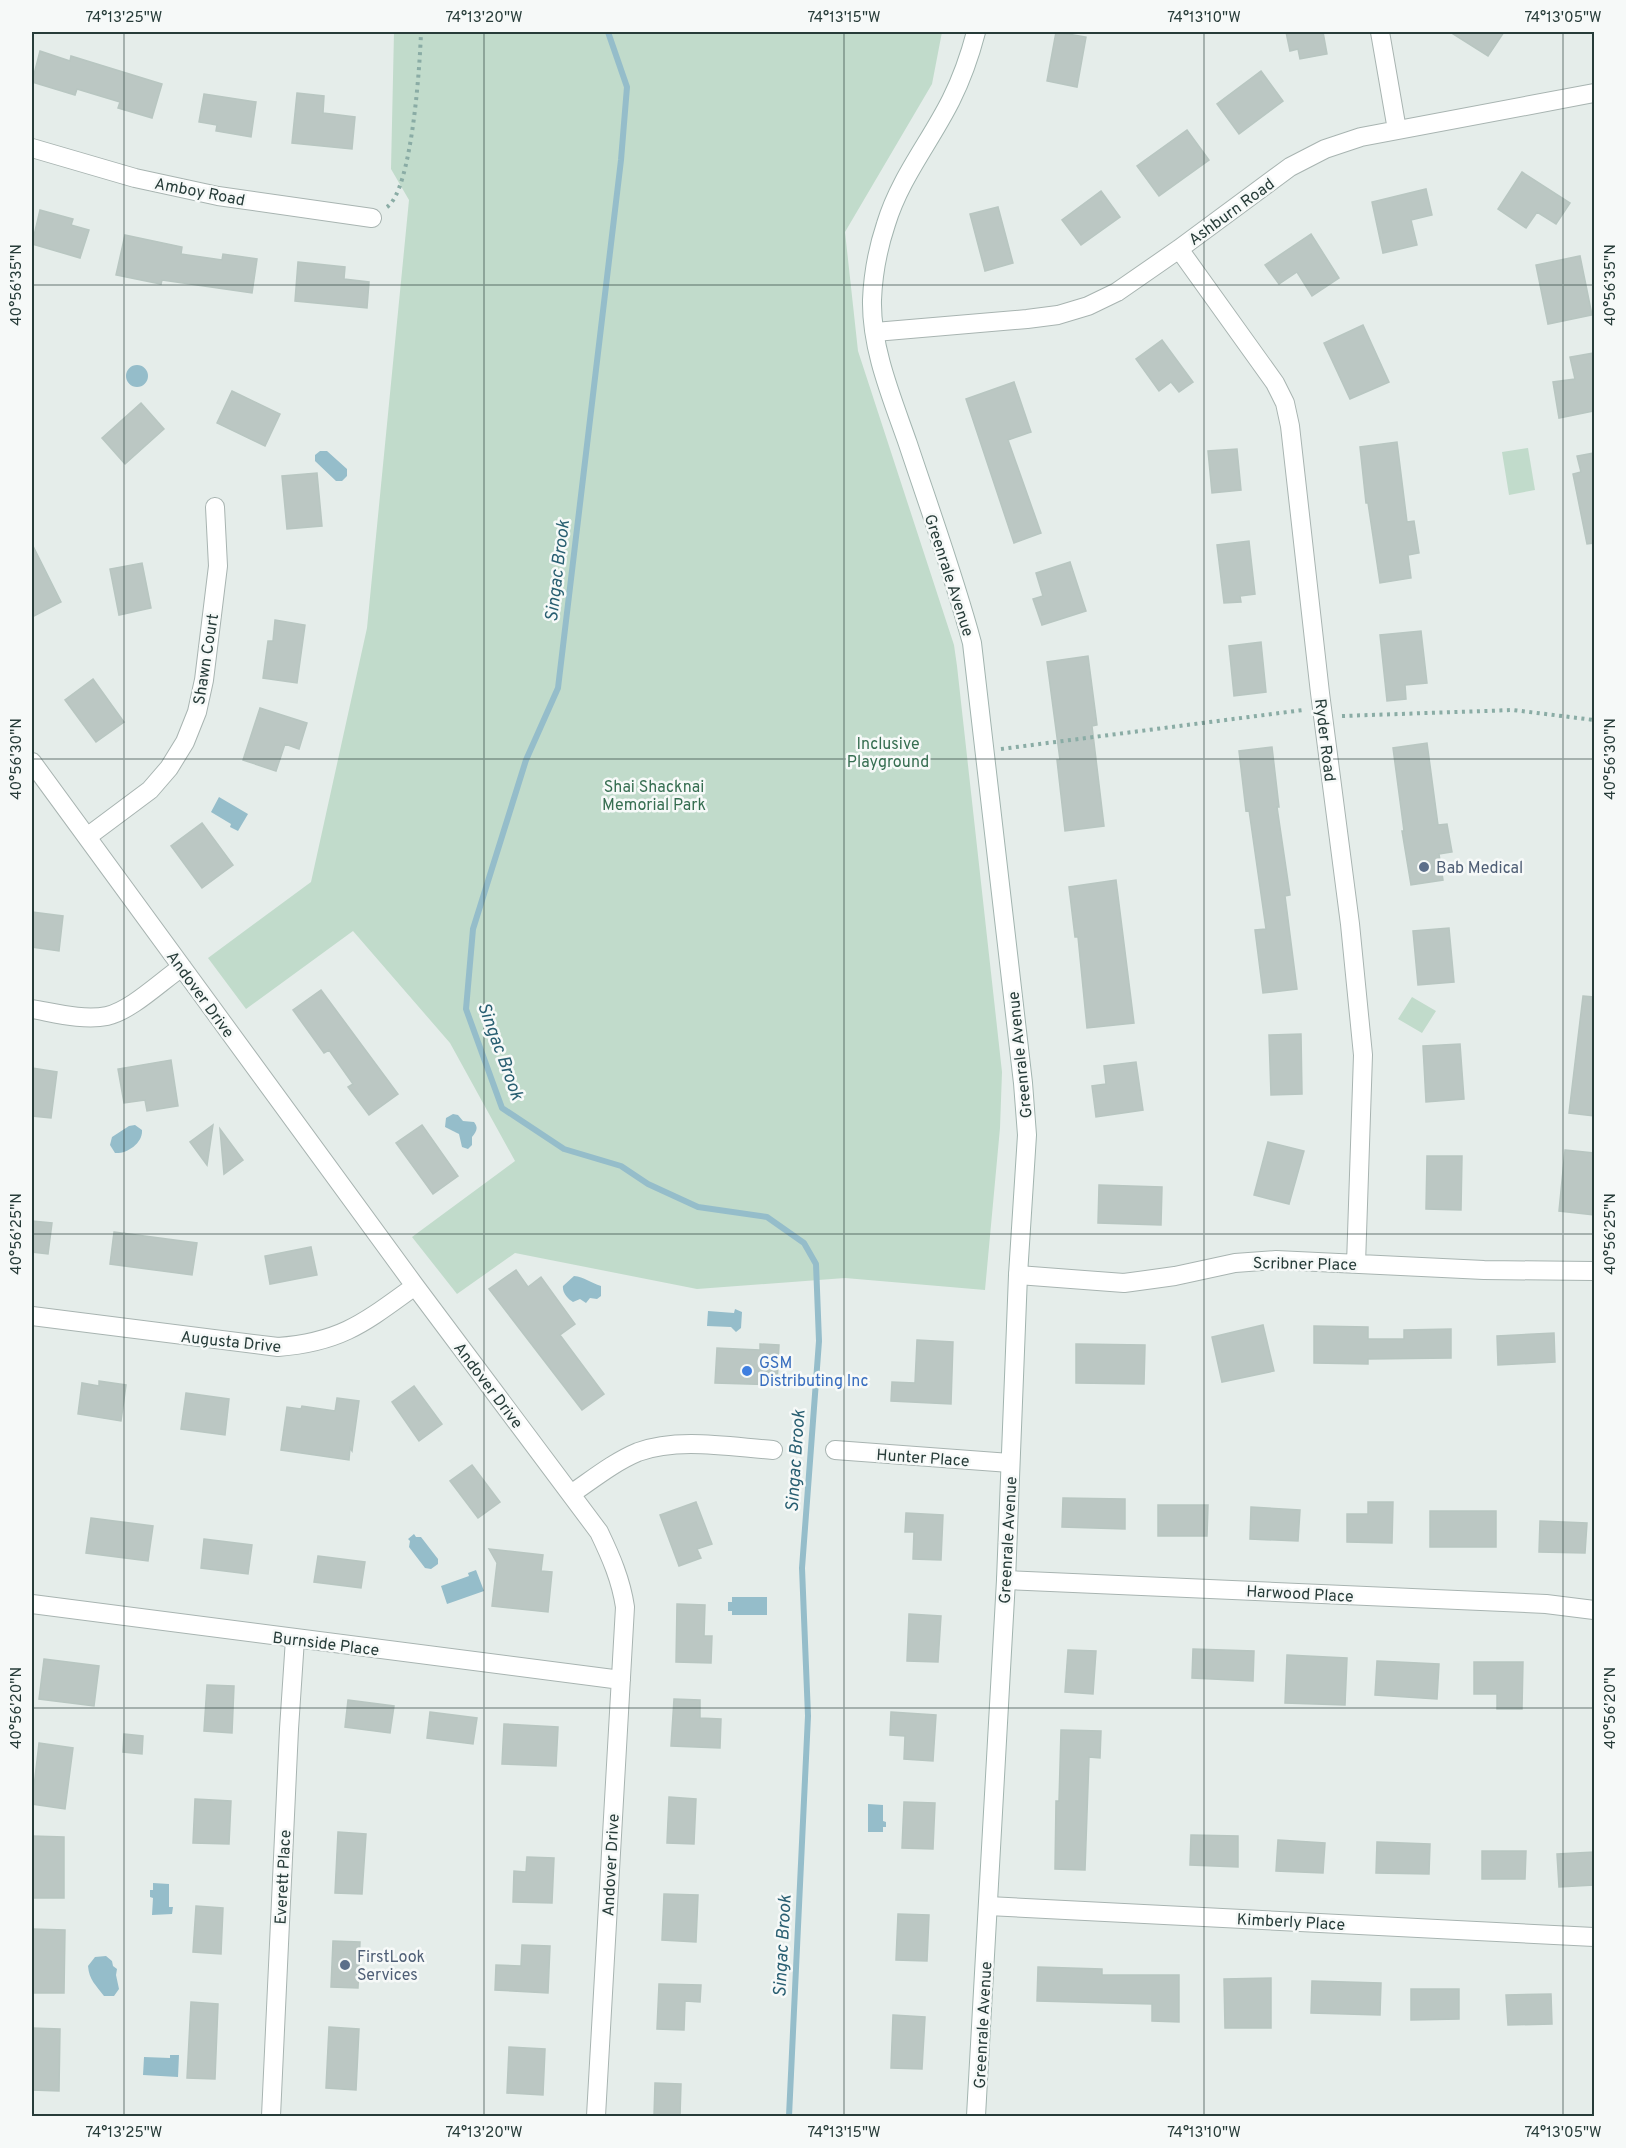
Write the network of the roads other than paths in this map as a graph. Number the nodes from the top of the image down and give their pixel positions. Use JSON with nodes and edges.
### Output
{"nodes":[{"id":1,"x":976,"y":32,"type":"edge"},
{"id":2,"x":1380,"y":32,"type":"edge"},
{"id":3,"x":1594,"y":93,"type":"edge"},
{"id":4,"x":1397,"y":130,"type":"junction"},
{"id":5,"x":32,"y":148,"type":"edge"},
{"id":6,"x":372,"y":218,"type":"road end"},
{"id":7,"x":1179,"y":249,"type":"junction"},
{"id":8,"x":875,"y":332,"type":"junction"},
{"id":9,"x":215,"y":507,"type":"dead end"},
{"id":10,"x":32,"y":762,"type":"edge"},
{"id":11,"x":87,"y":837,"type":"junction"},
{"id":12,"x":182,"y":967,"type":"junction"},
{"id":13,"x":32,"y":1010,"type":"edge"},
{"id":14,"x":1356,"y":1264,"type":"junction"},
{"id":15,"x":1594,"y":1271,"type":"edge"},
{"id":16,"x":1018,"y":1275,"type":"junction"},
{"id":17,"x":415,"y":1287,"type":"junction"},
{"id":18,"x":32,"y":1316,"type":"edge"},
{"id":19,"x":773,"y":1450,"type":"dead end"},
{"id":20,"x":835,"y":1450,"type":"dead end"},
{"id":21,"x":1011,"y":1463,"type":"junction"},
{"id":22,"x":571,"y":1494,"type":"junction"},
{"id":23,"x":1006,"y":1580,"type":"junction"},
{"id":24,"x":32,"y":1604,"type":"edge"},
{"id":25,"x":1594,"y":1610,"type":"edge"},
{"id":26,"x":295,"y":1639,"type":"junction"},
{"id":27,"x":621,"y":1680,"type":"junction"},
{"id":28,"x":988,"y":1906,"type":"junction"},
{"id":29,"x":1594,"y":1937,"type":"edge"},
{"id":30,"x":271,"y":2116,"type":"edge"},
{"id":31,"x":596,"y":2116,"type":"edge"},
{"id":32,"x":976,"y":2116,"type":"edge"}],
"edges":[{"from":1,"to":8,"type":"street","name":"Greenrale Avenue"},
{"from":2,"to":4,"type":"street"},
{"from":3,"to":4,"type":"street","name":"Ashburn Road"},
{"from":4,"to":7,"type":"street","name":"Ashburn Road"},
{"from":5,"to":6,"type":"street","name":"Amboy Road"},
{"from":7,"to":8,"type":"street","name":"Ashburn Road"},
{"from":7,"to":14,"type":"street","name":"Ryder Road"},
{"from":8,"to":16,"type":"street","name":"Greenrale Avenue"},
{"from":9,"to":11,"type":"street","name":"Shawn Court"},
{"from":10,"to":11,"type":"street","name":"Andover Drive"},
{"from":11,"to":12,"type":"street","name":"Andover Drive"},
{"from":12,"to":13,"type":"street"},
{"from":12,"to":17,"type":"street","name":"Andover Drive"},
{"from":14,"to":15,"type":"street","name":"Scribner Place"},
{"from":14,"to":16,"type":"street","name":"Scribner Place"},
{"from":16,"to":21,"type":"street","name":"Greenrale Avenue"},
{"from":17,"to":18,"type":"street","name":"Augusta Drive"},
{"from":17,"to":22,"type":"street","name":"Andover Drive"},
{"from":19,"to":22,"type":"street"},
{"from":20,"to":21,"type":"street","name":"Hunter Place"},
{"from":21,"to":23,"type":"street","name":"Greenrale Avenue"},
{"from":22,"to":27,"type":"street","name":"Andover Drive"},
{"from":23,"to":25,"type":"street","name":"Harwood Place"},
{"from":23,"to":28,"type":"street","name":"Greenrale Avenue"},
{"from":24,"to":26,"type":"street","name":"Burnside Place"},
{"from":26,"to":27,"type":"street","name":"Burnside Place"},
{"from":26,"to":30,"type":"street","name":"Everett Place"},
{"from":27,"to":31,"type":"street","name":"Andover Drive"},
{"from":28,"to":29,"type":"street","name":"Kimberly Place"},
{"from":28,"to":32,"type":"street","name":"Greenrale Avenue"}]}
